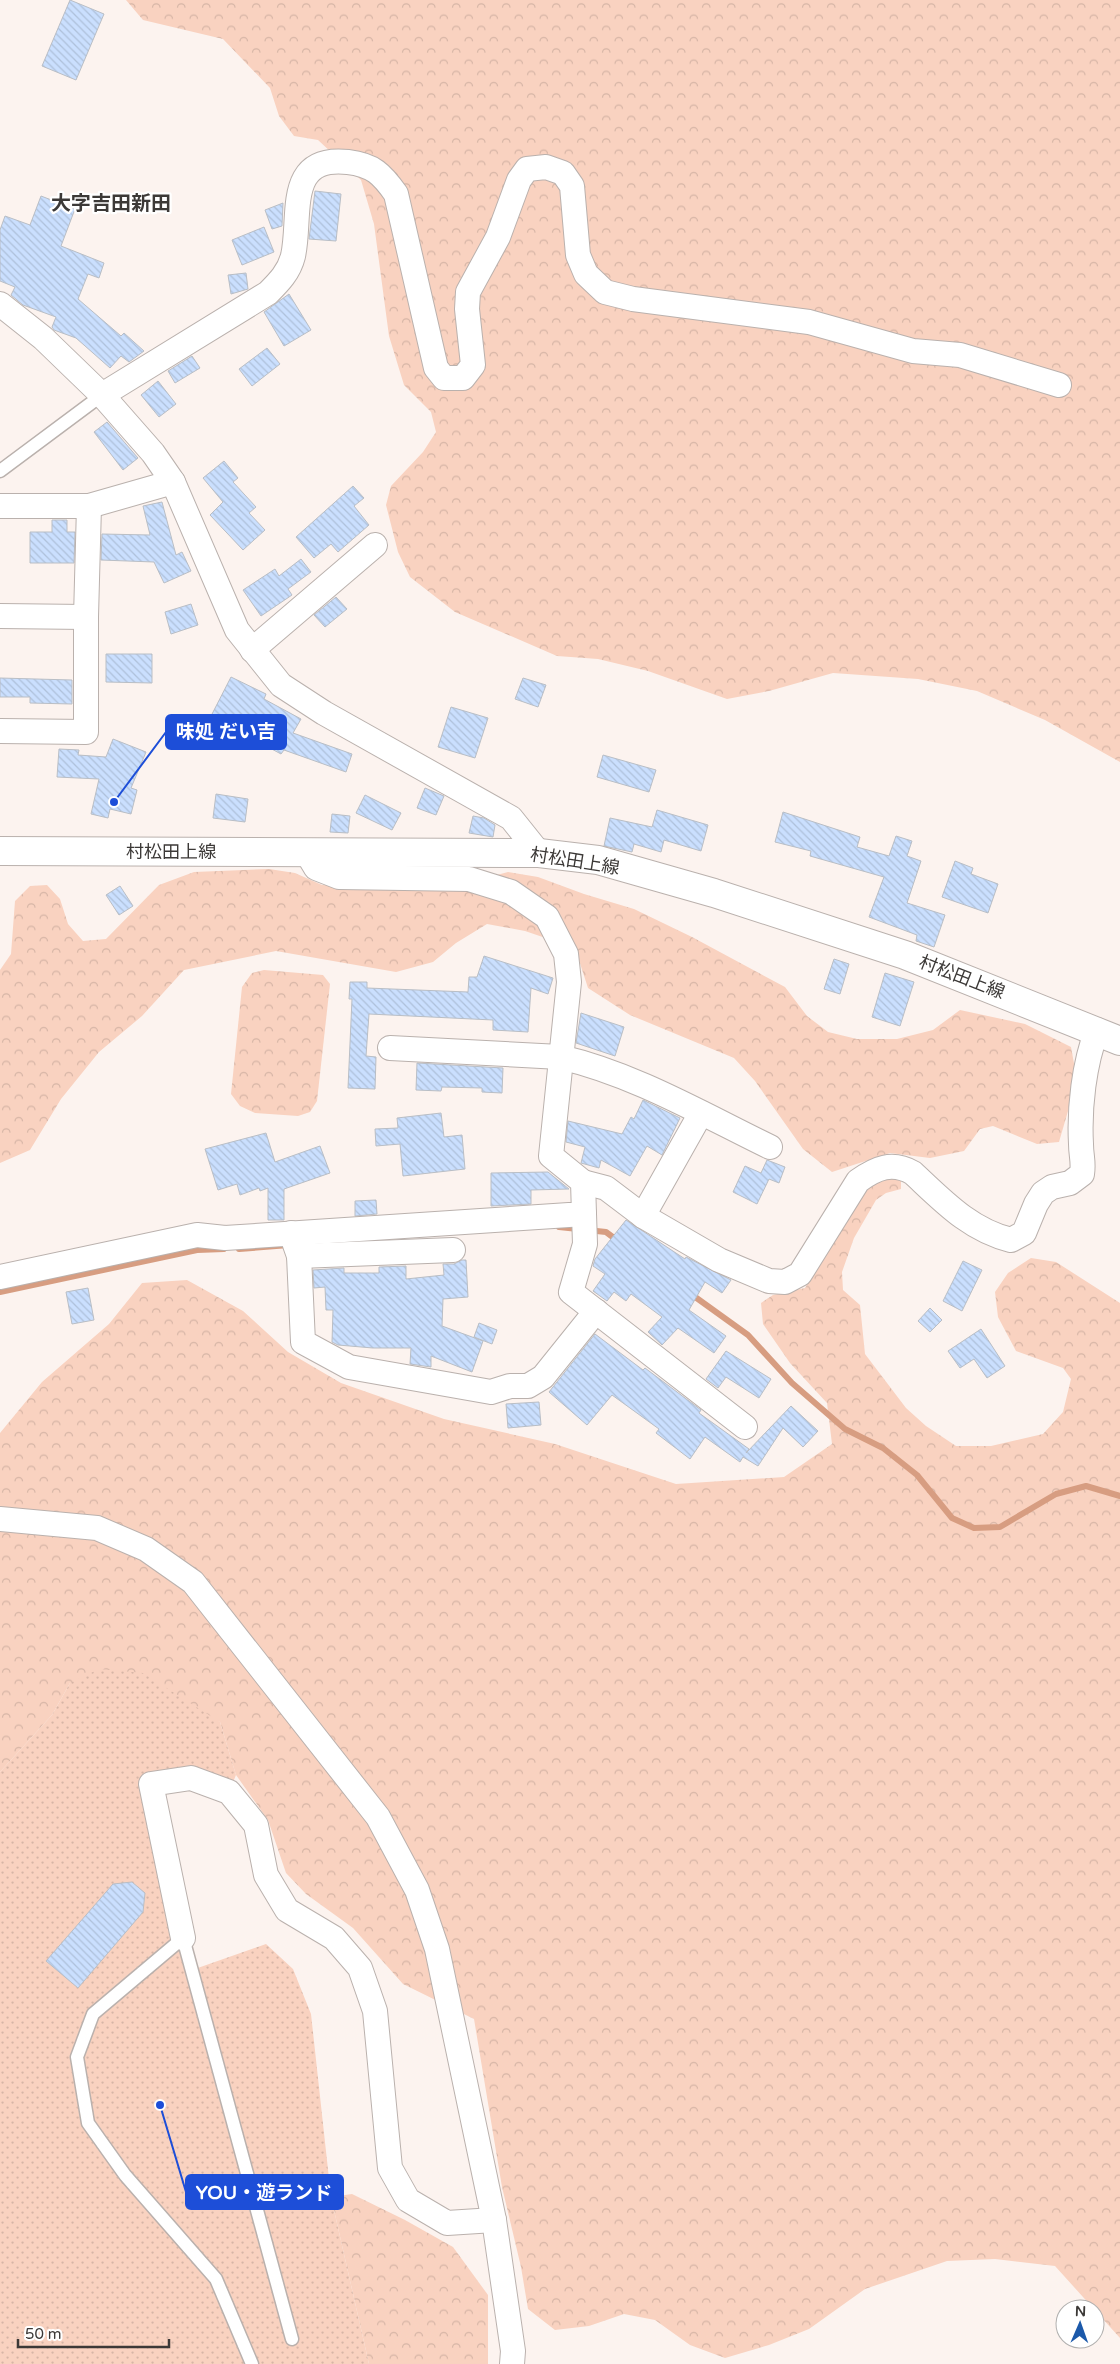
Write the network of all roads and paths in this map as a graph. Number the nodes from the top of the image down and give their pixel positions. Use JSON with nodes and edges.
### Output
{"nodes":[{"id":1,"x":0,"y":304,"type":"edge"},
{"id":2,"x":1059,"y":385,"type":"dead end"},
{"id":3,"x":102,"y":394,"type":"junction"},
{"id":4,"x":0,"y":471,"type":"edge"},
{"id":5,"x":174,"y":482,"type":"junction"},
{"id":6,"x":0,"y":506,"type":"edge"},
{"id":7,"x":89,"y":506,"type":"junction"},
{"id":8,"x":375,"y":544,"type":"dead end"},
{"id":9,"x":0,"y":616,"type":"edge"},
{"id":10,"x":86,"y":618,"type":"junction"},
{"id":11,"x":252,"y":650,"type":"junction"},
{"id":12,"x":0,"y":732,"type":"edge"},
{"id":13,"x":0,"y":851,"type":"edge"},
{"id":14,"x":307,"y":853,"type":"junction"},
{"id":15,"x":540,"y":853,"type":"junction"},
{"id":16,"x":1108,"y":1035,"type":"edge"},
{"id":17,"x":390,"y":1048,"type":"dead end"},
{"id":18,"x":560,"y":1057,"type":"junction"},
{"id":19,"x":701,"y":1114,"type":"junction"},
{"id":20,"x":770,"y":1147,"type":"dead end"},
{"id":21,"x":583,"y":1182,"type":"junction"},
{"id":22,"x":584,"y":1214,"type":"junction"},
{"id":23,"x":643,"y":1216,"type":"junction"},
{"id":24,"x":291,"y":1233,"type":"junction"},
{"id":25,"x":453,"y":1250,"type":"dead end"},
{"id":26,"x":299,"y":1256,"type":"junction"},
{"id":27,"x":0,"y":1277,"type":"edge"},
{"id":28,"x":596,"y":1311,"type":"junction"},
{"id":29,"x":745,"y":1427,"type":"dead end"},
{"id":30,"x":0,"y":1519,"type":"edge"},
{"id":31,"x":183,"y":1938,"type":"junction"},
{"id":32,"x":494,"y":2220,"type":"junction"},
{"id":33,"x":292,"y":2338,"type":"dead end"},
{"id":34,"x":252,"y":2364,"type":"edge"},
{"id":35,"x":512,"y":2364,"type":"edge"}],
"edges":[{"from":1,"to":3,"type":"street"},
{"from":2,"to":3,"type":"street"},
{"from":3,"to":4,"type":"lane"},
{"from":3,"to":5,"type":"street"},
{"from":5,"to":7,"type":"street"},
{"from":5,"to":11,"type":"street"},
{"from":6,"to":7,"type":"street"},
{"from":7,"to":10,"type":"street"},
{"from":8,"to":11,"type":"street"},
{"from":9,"to":10,"type":"street"},
{"from":10,"to":12,"type":"street"},
{"from":11,"to":15,"type":"street"},
{"from":13,"to":14,"type":"main road","name":"村松田上線"},
{"from":14,"to":15,"type":"main road","name":"村松田上線"},
{"from":14,"to":18,"type":"street"},
{"from":15,"to":16,"type":"main road","name":"村松田上線"},
{"from":16,"to":23,"type":"street"},
{"from":17,"to":18,"type":"street"},
{"from":18,"to":19,"type":"street"},
{"from":18,"to":21,"type":"street"},
{"from":19,"to":20,"type":"street"},
{"from":19,"to":23,"type":"street"},
{"from":21,"to":22,"type":"street"},
{"from":21,"to":23,"type":"street"},
{"from":22,"to":24,"type":"street"},
{"from":22,"to":28,"type":"street"},
{"from":24,"to":26,"type":"street"},
{"from":24,"to":27,"type":"street"},
{"from":25,"to":26,"type":"street"},
{"from":26,"to":28,"type":"street"},
{"from":28,"to":29,"type":"street"},
{"from":30,"to":32,"type":"street"},
{"from":31,"to":32,"type":"street"},
{"from":31,"to":33,"type":"lane"},
{"from":31,"to":34,"type":"lane"},
{"from":32,"to":35,"type":"street"}]}
